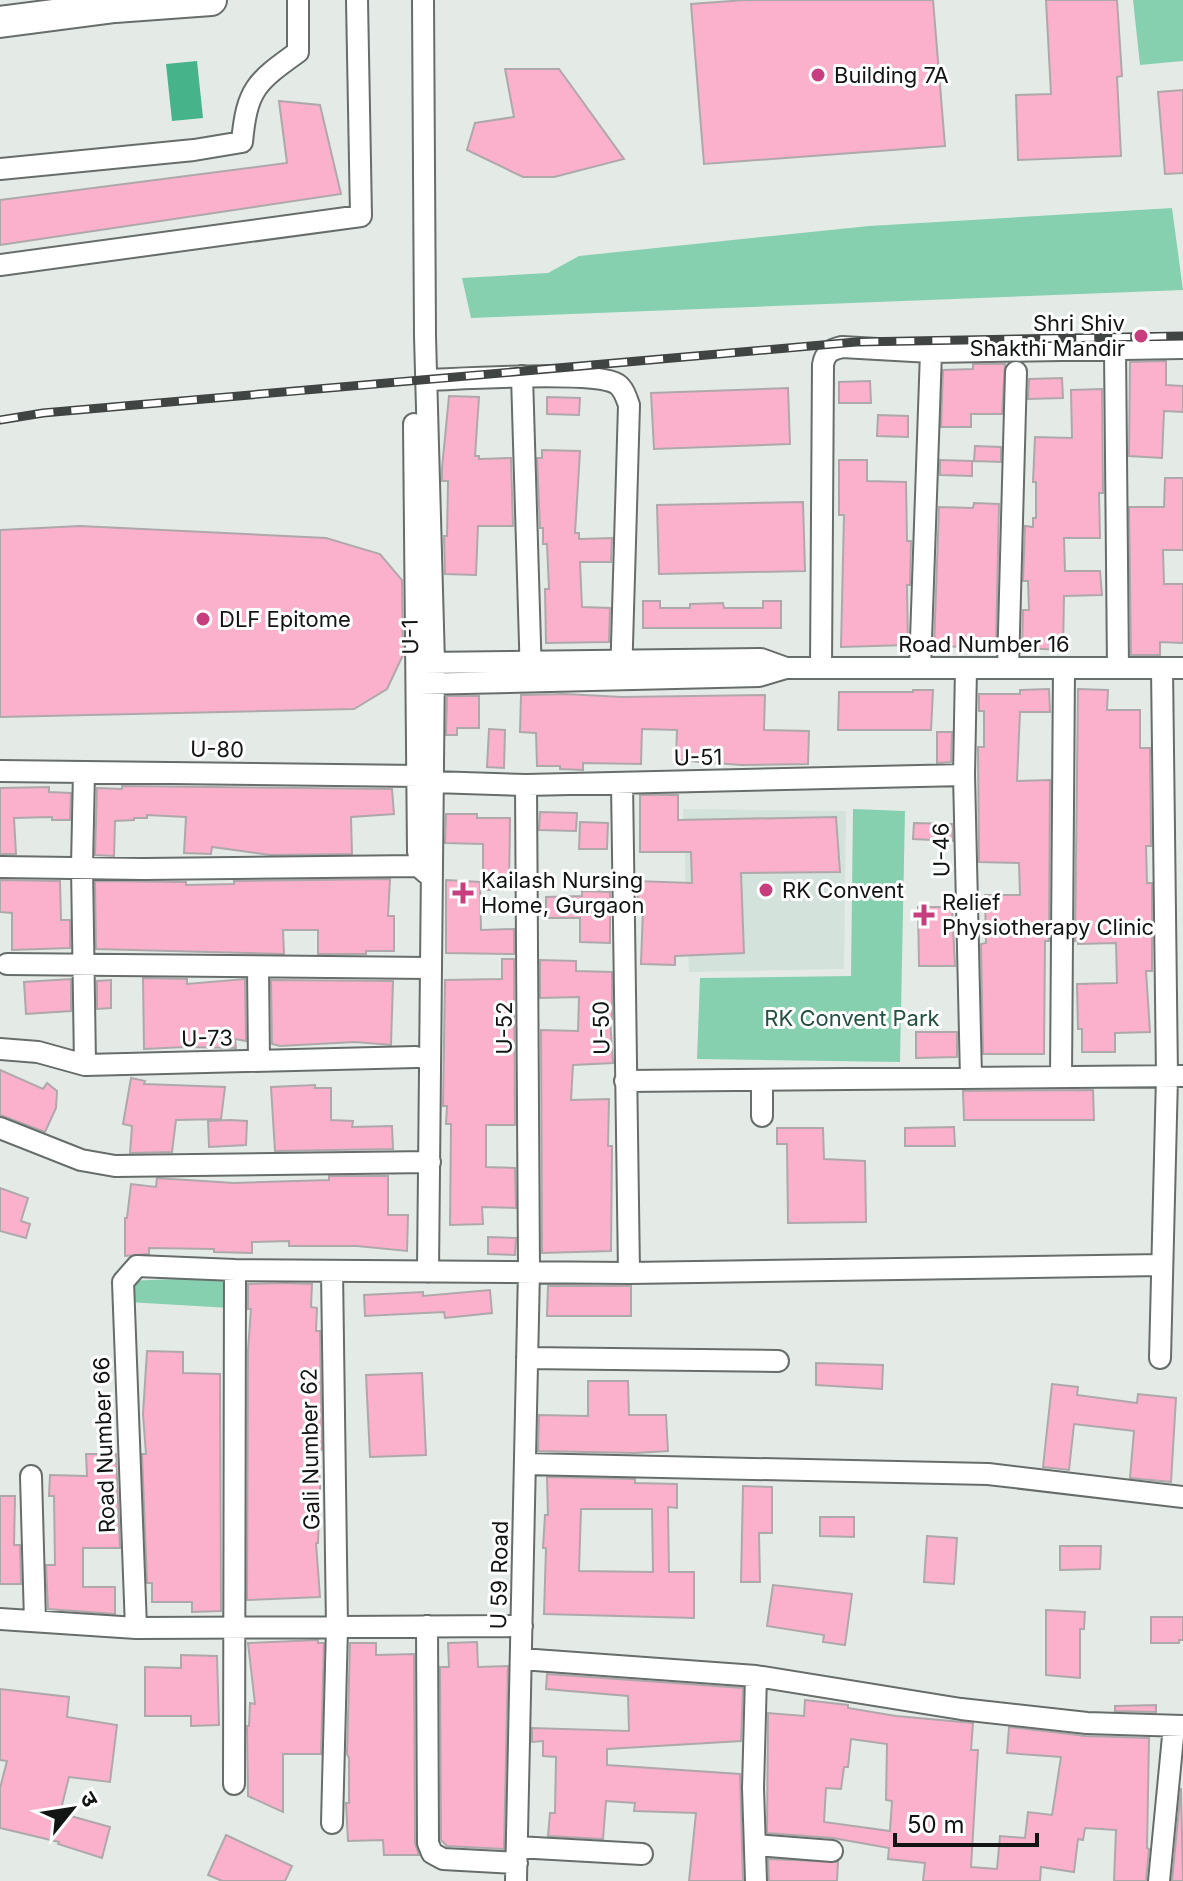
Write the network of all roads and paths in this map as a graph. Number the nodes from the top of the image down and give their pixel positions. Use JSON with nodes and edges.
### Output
{"nodes":[{"id":1,"x":211,"y":0,"type":"edge"},
{"id":2,"x":298,"y":0,"type":"edge"},
{"id":3,"x":357,"y":0,"type":"edge"},
{"id":4,"x":411,"y":0,"type":"edge"},
{"id":5,"x":423,"y":0,"type":"edge"},
{"id":6,"x":0,"y":22,"type":"edge"},
{"id":7,"x":0,"y":169,"type":"edge"},
{"id":8,"x":0,"y":265,"type":"edge"},
{"id":9,"x":1183,"y":348,"type":"edge"},
{"id":10,"x":1115,"y":349,"type":"junction"},
{"id":11,"x":931,"y":352,"type":"junction"},
{"id":12,"x":1016,"y":372,"type":"dead end"},
{"id":13,"x":522,"y":376,"type":"junction"},
{"id":14,"x":427,"y":380,"type":"junction"},
{"id":15,"x":821,"y":668,"type":"junction"},
{"id":16,"x":920,"y":668,"type":"junction"},
{"id":17,"x":966,"y":668,"type":"junction"},
{"id":18,"x":1008,"y":668,"type":"junction"},
{"id":19,"x":1064,"y":668,"type":"junction"},
{"id":20,"x":1118,"y":668,"type":"junction"},
{"id":21,"x":1162,"y":668,"type":"junction"},
{"id":22,"x":1183,"y":668,"type":"edge"},
{"id":23,"x":621,"y":670,"type":"junction"},
{"id":24,"x":530,"y":672,"type":"junction"},
{"id":25,"x":426,"y":673,"type":"junction"},
{"id":26,"x":0,"y":771,"type":"edge"},
{"id":27,"x":84,"y":772,"type":"junction"},
{"id":28,"x":964,"y":775,"type":"junction"},
{"id":29,"x":423,"y":783,"type":"junction"},
{"id":30,"x":622,"y":783,"type":"junction"},
{"id":31,"x":1174,"y":783,"type":"edge"},
{"id":32,"x":526,"y":785,"type":"junction"},
{"id":33,"x":82,"y":866,"type":"junction"},
{"id":34,"x":0,"y":867,"type":"edge"},
{"id":35,"x":425,"y":871,"type":"junction"},
{"id":36,"x":1173,"y":881,"type":"edge"},
{"id":37,"x":7,"y":964,"type":"dead end"},
{"id":38,"x":85,"y":966,"type":"junction"},
{"id":39,"x":258,"y":967,"type":"junction"},
{"id":40,"x":423,"y":968,"type":"junction"},
{"id":41,"x":0,"y":1049,"type":"edge"},
{"id":42,"x":416,"y":1057,"type":"junction"},
{"id":43,"x":259,"y":1061,"type":"junction"},
{"id":44,"x":85,"y":1065,"type":"junction"},
{"id":45,"x":1175,"y":1076,"type":"edge"},
{"id":46,"x":1061,"y":1077,"type":"junction"},
{"id":47,"x":971,"y":1078,"type":"junction"},
{"id":48,"x":762,"y":1080,"type":"junction"},
{"id":49,"x":625,"y":1081,"type":"junction"},
{"id":50,"x":762,"y":1116,"type":"dead end"},
{"id":51,"x":0,"y":1128,"type":"edge"},
{"id":52,"x":424,"y":1162,"type":"junction"},
{"id":53,"x":1162,"y":1265,"type":"junction"},
{"id":54,"x":235,"y":1270,"type":"junction"},
{"id":55,"x":529,"y":1270,"type":"junction"},
{"id":56,"x":332,"y":1271,"type":"junction"},
{"id":57,"x":421,"y":1272,"type":"junction"},
{"id":58,"x":629,"y":1273,"type":"junction"},
{"id":59,"x":527,"y":1358,"type":"junction"},
{"id":60,"x":1160,"y":1358,"type":"dead end"},
{"id":61,"x":778,"y":1361,"type":"dead end"},
{"id":62,"x":525,"y":1464,"type":"junction"},
{"id":63,"x":31,"y":1476,"type":"dead end"},
{"id":64,"x":1183,"y":1497,"type":"edge"},
{"id":65,"x":0,"y":1619,"type":"edge"},
{"id":66,"x":35,"y":1621,"type":"junction"},
{"id":67,"x":427,"y":1626,"type":"junction"},
{"id":68,"x":522,"y":1626,"type":"junction"},
{"id":69,"x":234,"y":1627,"type":"junction"},
{"id":70,"x":337,"y":1627,"type":"junction"},
{"id":71,"x":136,"y":1628,"type":"junction"},
{"id":72,"x":521,"y":1659,"type":"junction"},
{"id":73,"x":756,"y":1676,"type":"junction"},
{"id":74,"x":1178,"y":1726,"type":"edge"},
{"id":75,"x":234,"y":1784,"type":"dead end"},
{"id":76,"x":332,"y":1823,"type":"dead end"},
{"id":77,"x":756,"y":1845,"type":"junction"},
{"id":78,"x":832,"y":1851,"type":"dead end"},
{"id":79,"x":642,"y":1854,"type":"dead end"},
{"id":80,"x":517,"y":1864,"type":"edge"},
{"id":81,"x":756,"y":1881,"type":"edge"},
{"id":82,"x":1159,"y":1881,"type":"edge"}],
"edges":[{"from":1,"to":6,"type":"street"},
{"from":2,"to":7,"type":"street"},
{"from":3,"to":8,"type":"street"},
{"from":4,"to":25,"type":"street"},
{"from":5,"to":14,"type":"street","name":"U-1"},
{"from":9,"to":10,"type":"street"},
{"from":10,"to":11,"type":"street"},
{"from":10,"to":20,"type":"street"},
{"from":11,"to":15,"type":"street"},
{"from":11,"to":16,"type":"street"},
{"from":12,"to":18,"type":"street"},
{"from":13,"to":14,"type":"street"},
{"from":13,"to":23,"type":"street"},
{"from":13,"to":24,"type":"street"},
{"from":14,"to":25,"type":"street","name":"U-1"},
{"from":15,"to":16,"type":"street","name":"Road Number 16"},
{"from":15,"to":23,"type":"street","name":"Road Number 16"},
{"from":16,"to":17,"type":"street","name":"Road Number 16"},
{"from":17,"to":18,"type":"street","name":"Road Number 16"},
{"from":17,"to":28,"type":"street","name":"U-46"},
{"from":18,"to":19,"type":"street","name":"Road Number 16"},
{"from":19,"to":20,"type":"street","name":"Road Number 16"},
{"from":19,"to":46,"type":"street"},
{"from":20,"to":21,"type":"street","name":"Road Number 16"},
{"from":21,"to":22,"type":"street","name":"Road Number 16"},
{"from":21,"to":31,"type":"street"},
{"from":23,"to":24,"type":"street","name":"Road Number 16"},
{"from":24,"to":25,"type":"street","name":"Road Number 16"},
{"from":25,"to":29,"type":"street","name":"U-1"},
{"from":26,"to":27,"type":"street","name":"U-80"},
{"from":27,"to":29,"type":"street","name":"U-80"},
{"from":27,"to":33,"type":"street"},
{"from":28,"to":30,"type":"street","name":"U-51"},
{"from":28,"to":47,"type":"street","name":"U-46"},
{"from":29,"to":32,"type":"street","name":"U-51"},
{"from":29,"to":35,"type":"street","name":"U-1"},
{"from":30,"to":32,"type":"street","name":"U-51"},
{"from":30,"to":49,"type":"street","name":"U-50"},
{"from":31,"to":36,"type":"street"},
{"from":32,"to":55,"type":"street","name":"U-52"},
{"from":33,"to":34,"type":"street"},
{"from":33,"to":35,"type":"street"},
{"from":33,"to":38,"type":"street"},
{"from":35,"to":40,"type":"street","name":"U-1"},
{"from":36,"to":45,"type":"street"},
{"from":37,"to":38,"type":"street"},
{"from":38,"to":39,"type":"street"},
{"from":38,"to":44,"type":"street"},
{"from":39,"to":40,"type":"street"},
{"from":39,"to":43,"type":"street"},
{"from":40,"to":42,"type":"street","name":"U-1"},
{"from":40,"to":52,"type":"street","name":"U-1"},
{"from":41,"to":44,"type":"street","name":"U-73"},
{"from":42,"to":43,"type":"street","name":"U-73"},
{"from":42,"to":52,"type":"street","name":"U-1"},
{"from":43,"to":44,"type":"street","name":"U-73"},
{"from":45,"to":46,"type":"street"},
{"from":45,"to":53,"type":"street"},
{"from":46,"to":47,"type":"street"},
{"from":47,"to":48,"type":"street"},
{"from":48,"to":49,"type":"street"},
{"from":48,"to":50,"type":"street"},
{"from":49,"to":58,"type":"street","name":"U-50"},
{"from":51,"to":52,"type":"street"},
{"from":52,"to":57,"type":"street","name":"U-1"},
{"from":53,"to":58,"type":"street"},
{"from":53,"to":60,"type":"street"},
{"from":54,"to":56,"type":"street"},
{"from":54,"to":69,"type":"street"},
{"from":54,"to":71,"type":"street","name":"Road Number 66"},
{"from":55,"to":57,"type":"street"},
{"from":55,"to":58,"type":"street"},
{"from":55,"to":59,"type":"street","name":"U 59 Road"},
{"from":56,"to":57,"type":"street"},
{"from":56,"to":70,"type":"street","name":"Gali Number 62"},
{"from":59,"to":61,"type":"street"},
{"from":59,"to":62,"type":"street","name":"U 59 Road"},
{"from":62,"to":64,"type":"street"},
{"from":62,"to":68,"type":"street","name":"U 59 Road"},
{"from":63,"to":66,"type":"street"},
{"from":65,"to":66,"type":"street"},
{"from":66,"to":71,"type":"street"},
{"from":67,"to":68,"type":"street"},
{"from":67,"to":70,"type":"street"},
{"from":67,"to":80,"type":"street"},
{"from":68,"to":72,"type":"street","name":"U 59 Road"},
{"from":69,"to":70,"type":"street"},
{"from":69,"to":71,"type":"street"},
{"from":69,"to":75,"type":"street"},
{"from":70,"to":76,"type":"street","name":"Gali Number 62"},
{"from":72,"to":73,"type":"street"},
{"from":72,"to":80,"type":"street","name":"U 59 Road"},
{"from":73,"to":74,"type":"street"},
{"from":73,"to":77,"type":"street"},
{"from":74,"to":82,"type":"street"},
{"from":77,"to":78,"type":"street"},
{"from":77,"to":81,"type":"street"},
{"from":79,"to":80,"type":"street"}]}
